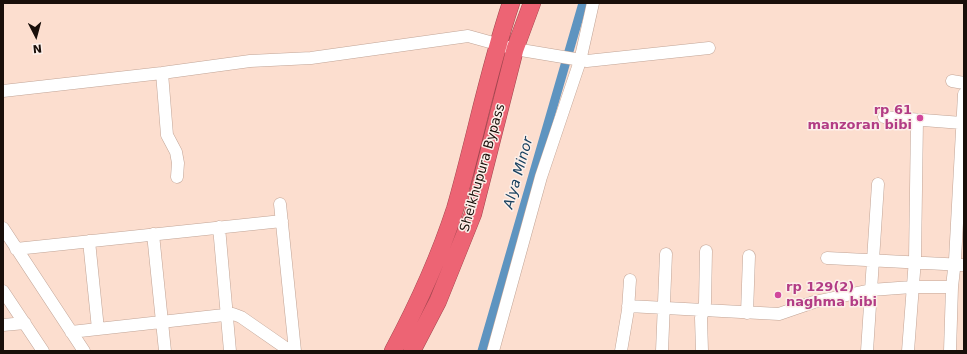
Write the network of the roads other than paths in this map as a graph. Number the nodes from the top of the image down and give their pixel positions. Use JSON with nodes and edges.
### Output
{"nodes":[{"id":1,"x":511,"y":3,"type":"edge"},
{"id":2,"x":532,"y":3,"type":"edge"},
{"id":3,"x":593,"y":3,"type":"edge"},
{"id":4,"x":498,"y":44,"type":"junction"},
{"id":5,"x":709,"y":48,"type":"dead end"},
{"id":6,"x":515,"y":49,"type":"junction"},
{"id":7,"x":580,"y":61,"type":"junction"},
{"id":8,"x":162,"y":73,"type":"junction"},
{"id":9,"x":3,"y":91,"type":"edge"},
{"id":10,"x":964,"y":94,"type":"edge"},
{"id":11,"x":884,"y":117,"type":"dead end"},
{"id":12,"x":917,"y":120,"type":"junction"},
{"id":13,"x":962,"y":123,"type":"junction"},
{"id":14,"x":177,"y":176,"type":"dead end"},
{"id":15,"x":878,"y":184,"type":"dead end"},
{"id":16,"x":280,"y":204,"type":"dead end"},
{"id":17,"x":282,"y":221,"type":"junction"},
{"id":18,"x":219,"y":227,"type":"junction"},
{"id":19,"x":3,"y":228,"type":"edge"},
{"id":20,"x":153,"y":234,"type":"junction"},
{"id":21,"x":89,"y":241,"type":"junction"},
{"id":22,"x":16,"y":249,"type":"junction"},
{"id":23,"x":706,"y":251,"type":"dead end"},
{"id":24,"x":666,"y":254,"type":"dead end"},
{"id":25,"x":749,"y":256,"type":"dead end"},
{"id":26,"x":827,"y":258,"type":"dead end"},
{"id":27,"x":873,"y":260,"type":"junction"},
{"id":28,"x":914,"y":262,"type":"junction"},
{"id":29,"x":959,"y":265,"type":"edge"},
{"id":30,"x":630,"y":280,"type":"dead end"},
{"id":31,"x":912,"y":287,"type":"junction"},
{"id":32,"x":952,"y":287,"type":"junction"},
{"id":33,"x":871,"y":290,"type":"junction"},
{"id":34,"x":3,"y":291,"type":"edge"},
{"id":35,"x":628,"y":306,"type":"junction"},
{"id":36,"x":664,"y":308,"type":"junction"},
{"id":37,"x":704,"y":311,"type":"junction"},
{"id":38,"x":747,"y":313,"type":"junction"},
{"id":39,"x":226,"y":314,"type":"junction"},
{"id":40,"x":162,"y":321,"type":"junction"},
{"id":41,"x":25,"y":323,"type":"junction"},
{"id":42,"x":3,"y":326,"type":"edge"},
{"id":43,"x":98,"y":329,"type":"junction"},
{"id":44,"x":71,"y":332,"type":"junction"},
{"id":45,"x":43,"y":351,"type":"edge"},
{"id":46,"x":84,"y":351,"type":"edge"},
{"id":47,"x":165,"y":351,"type":"edge"},
{"id":48,"x":230,"y":351,"type":"edge"},
{"id":49,"x":290,"y":351,"type":"edge"},
{"id":50,"x":296,"y":351,"type":"edge"},
{"id":51,"x":393,"y":351,"type":"edge"},
{"id":52,"x":412,"y":351,"type":"edge"},
{"id":53,"x":493,"y":351,"type":"edge"},
{"id":54,"x":621,"y":351,"type":"edge"},
{"id":55,"x":662,"y":351,"type":"edge"},
{"id":56,"x":702,"y":351,"type":"edge"},
{"id":57,"x":867,"y":351,"type":"edge"},
{"id":58,"x":908,"y":351,"type":"edge"},
{"id":59,"x":950,"y":351,"type":"edge"}],
"edges":[{"from":1,"to":4,"type":"highway","name":"Sheikhupura Bypass"},
{"from":2,"to":6,"type":"highway","name":"Sheikhupura Bypass"},
{"from":3,"to":7,"type":"street"},
{"from":4,"to":6,"type":"street"},
{"from":4,"to":8,"type":"street"},
{"from":4,"to":51,"type":"highway","name":"Sheikhupura Bypass"},
{"from":5,"to":7,"type":"street"},
{"from":6,"to":7,"type":"street"},
{"from":6,"to":52,"type":"highway","name":"Sheikhupura Bypass"},
{"from":7,"to":53,"type":"street"},
{"from":8,"to":9,"type":"street"},
{"from":8,"to":14,"type":"street"},
{"from":10,"to":13,"type":"street"},
{"from":11,"to":12,"type":"street"},
{"from":12,"to":13,"type":"street"},
{"from":12,"to":28,"type":"street"},
{"from":13,"to":29,"type":"street"},
{"from":15,"to":27,"type":"street"},
{"from":16,"to":17,"type":"street"},
{"from":17,"to":18,"type":"street"},
{"from":17,"to":50,"type":"street"},
{"from":18,"to":20,"type":"street"},
{"from":18,"to":39,"type":"street"},
{"from":19,"to":22,"type":"street"},
{"from":20,"to":21,"type":"street"},
{"from":20,"to":40,"type":"street"},
{"from":21,"to":22,"type":"street"},
{"from":21,"to":43,"type":"street"},
{"from":22,"to":44,"type":"street"},
{"from":23,"to":37,"type":"street"},
{"from":24,"to":36,"type":"street"},
{"from":25,"to":38,"type":"street"},
{"from":26,"to":27,"type":"street"},
{"from":27,"to":28,"type":"street"},
{"from":27,"to":33,"type":"street"},
{"from":28,"to":29,"type":"street"},
{"from":28,"to":31,"type":"street"},
{"from":29,"to":32,"type":"street"},
{"from":30,"to":35,"type":"street"},
{"from":31,"to":32,"type":"street"},
{"from":31,"to":33,"type":"street"},
{"from":31,"to":58,"type":"street"},
{"from":32,"to":59,"type":"street"},
{"from":33,"to":38,"type":"street"},
{"from":33,"to":57,"type":"street"},
{"from":34,"to":41,"type":"street"},
{"from":35,"to":36,"type":"street"},
{"from":35,"to":54,"type":"street"},
{"from":36,"to":37,"type":"street"},
{"from":36,"to":55,"type":"street"},
{"from":37,"to":38,"type":"street"},
{"from":37,"to":56,"type":"street"},
{"from":39,"to":40,"type":"street"},
{"from":39,"to":48,"type":"street"},
{"from":39,"to":49,"type":"street"},
{"from":40,"to":43,"type":"street"},
{"from":40,"to":47,"type":"street"},
{"from":41,"to":42,"type":"street"},
{"from":41,"to":45,"type":"street"},
{"from":43,"to":44,"type":"street"},
{"from":44,"to":46,"type":"street"}]}
